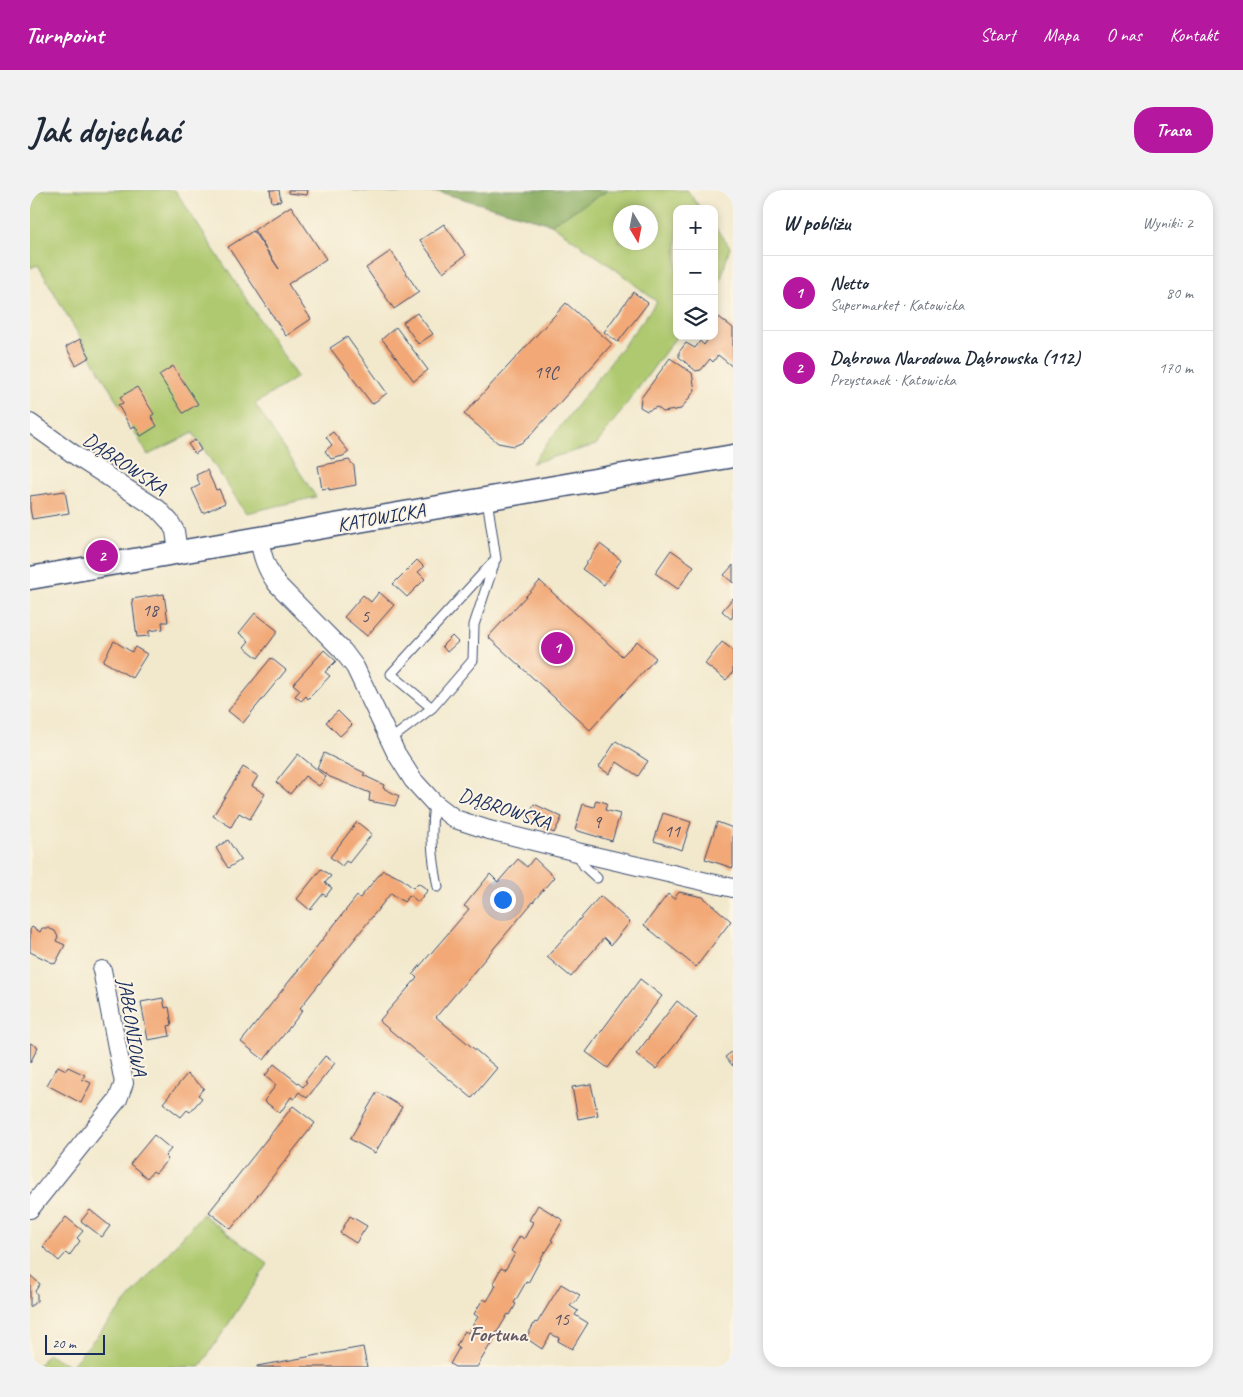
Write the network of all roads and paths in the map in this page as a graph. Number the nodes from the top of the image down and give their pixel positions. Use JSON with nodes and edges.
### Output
{"nodes":[{"id":1,"x":30,"y":423,"type":"edge"},
{"id":2,"x":733,"y":456,"type":"edge"},
{"id":3,"x":487,"y":498,"type":"junction"},
{"id":4,"x":259,"y":538,"type":"junction"},
{"id":5,"x":178,"y":552,"type":"junction"},
{"id":6,"x":496,"y":559,"type":"junction"},
{"id":7,"x":30,"y":578,"type":"edge"},
{"id":8,"x":432,"y":708,"type":"junction"},
{"id":9,"x":390,"y":740,"type":"junction"},
{"id":10,"x":434,"y":804,"type":"junction"},
{"id":11,"x":577,"y":852,"type":"junction"},
{"id":12,"x":597,"y":878,"type":"dead end"},
{"id":13,"x":438,"y":887,"type":"dead end"},
{"id":14,"x":733,"y":888,"type":"edge"},
{"id":15,"x":102,"y":970,"type":"dead end"},
{"id":16,"x":30,"y":1209,"type":"edge"}],
"edges":[{"from":1,"to":5,"type":"street","name":"DĄBROWSKA"},
{"from":2,"to":3,"type":"street","name":"KATOWICKA"},
{"from":3,"to":4,"type":"street","name":"KATOWICKA"},
{"from":3,"to":6,"type":"lane"},
{"from":4,"to":5,"type":"street","name":"KATOWICKA"},
{"from":4,"to":9,"type":"street","name":"DĄBROWSKA"},
{"from":5,"to":7,"type":"street","name":"KATOWICKA"},
{"from":6,"to":8,"type":"lane"},
{"from":6,"to":8,"type":"lane"},
{"from":8,"to":9,"type":"lane"},
{"from":9,"to":10,"type":"street","name":"DĄBROWSKA"},
{"from":10,"to":11,"type":"street","name":"DĄBROWSKA"},
{"from":10,"to":13,"type":"lane"},
{"from":11,"to":12,"type":"lane"},
{"from":11,"to":14,"type":"street","name":"DĄBROWSKA"},
{"from":15,"to":16,"type":"street","name":"JABŁONIOWA"}]}
